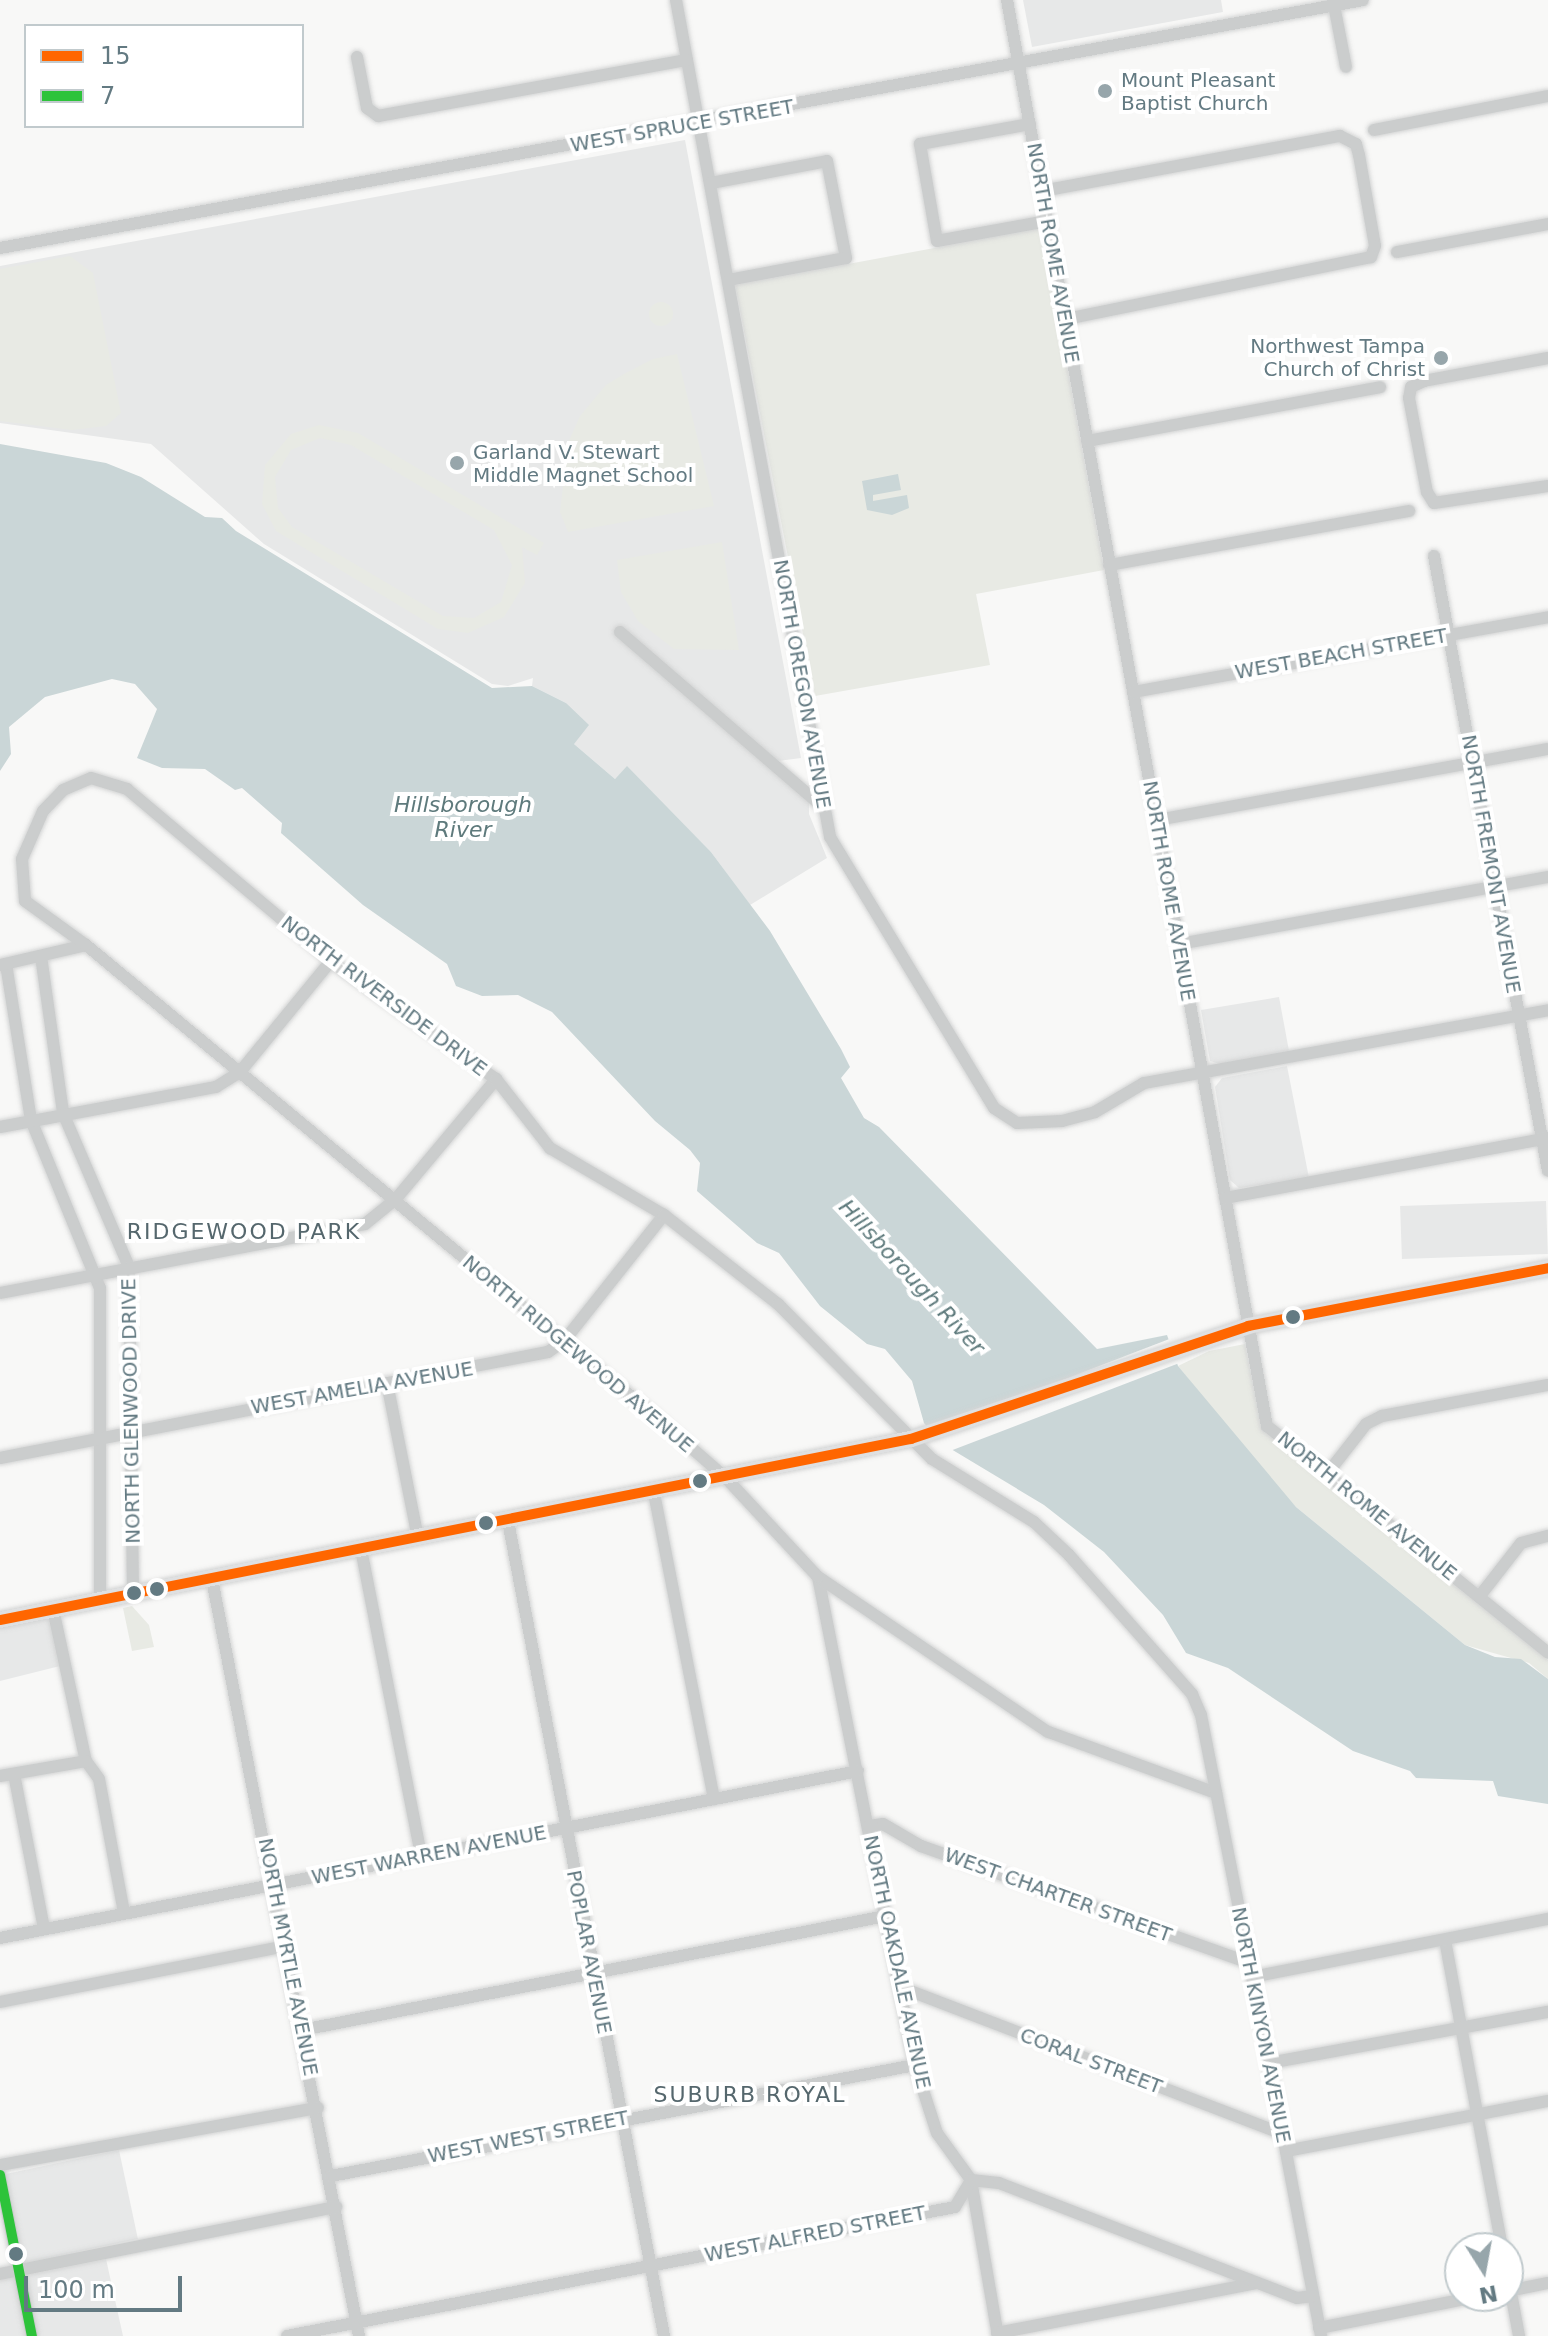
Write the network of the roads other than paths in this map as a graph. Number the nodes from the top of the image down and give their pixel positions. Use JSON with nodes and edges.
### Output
{"nodes":[{"id":1,"x":676,"y":0,"type":"edge"},
{"id":2,"x":1007,"y":0,"type":"edge"},
{"id":3,"x":1363,"y":0,"type":"edge"},
{"id":4,"x":1334,"y":3,"type":"edge"},
{"id":5,"x":357,"y":57,"type":"dead end"},
{"id":6,"x":687,"y":60,"type":"junction"},
{"id":7,"x":1019,"y":62,"type":"junction"},
{"id":8,"x":1346,"y":67,"type":"dead end"},
{"id":9,"x":1548,"y":96,"type":"edge"},
{"id":10,"x":699,"y":123,"type":"junction"},
{"id":11,"x":1030,"y":124,"type":"junction"},
{"id":12,"x":1374,"y":130,"type":"dead end"},
{"id":13,"x":711,"y":183,"type":"junction"},
{"id":14,"x":1042,"y":191,"type":"junction"},
{"id":15,"x":1047,"y":221,"type":"junction"},
{"id":16,"x":1548,"y":224,"type":"edge"},
{"id":17,"x":0,"y":248,"type":"edge"},
{"id":18,"x":1397,"y":252,"type":"dead end"},
{"id":19,"x":729,"y":280,"type":"junction"},
{"id":20,"x":1065,"y":319,"type":"junction"},
{"id":21,"x":1548,"y":358,"type":"edge"},
{"id":22,"x":1380,"y":387,"type":"dead end"},
{"id":23,"x":1087,"y":441,"type":"junction"},
{"id":24,"x":1548,"y":486,"type":"edge"},
{"id":25,"x":1409,"y":511,"type":"dead end"},
{"id":26,"x":1434,"y":556,"type":"dead end"},
{"id":27,"x":1109,"y":565,"type":"junction"},
{"id":28,"x":1548,"y":617,"type":"edge"},
{"id":29,"x":620,"y":632,"type":"dead end"},
{"id":30,"x":1449,"y":634,"type":"junction"},
{"id":31,"x":1133,"y":692,"type":"junction"},
{"id":32,"x":1548,"y":749,"type":"edge"},
{"id":33,"x":1472,"y":762,"type":"junction"},
{"id":34,"x":824,"y":808,"type":"junction"},
{"id":35,"x":43,"y":811,"type":"joint"},
{"id":36,"x":1157,"y":820,"type":"junction"},
{"id":37,"x":1548,"y":877,"type":"edge"},
{"id":38,"x":1495,"y":887,"type":"junction"},
{"id":39,"x":1179,"y":944,"type":"junction"},
{"id":40,"x":86,"y":945,"type":"junction"},
{"id":41,"x":41,"y":956,"type":"junction"},
{"id":42,"x":331,"y":961,"type":"junction"},
{"id":43,"x":3,"y":965,"type":"edge"},
{"id":44,"x":1548,"y":1010,"type":"edge"},
{"id":45,"x":1518,"y":1015,"type":"junction"},
{"id":46,"x":240,"y":1072,"type":"junction"},
{"id":47,"x":1202,"y":1073,"type":"junction"},
{"id":48,"x":496,"y":1079,"type":"junction"},
{"id":49,"x":63,"y":1113,"type":"junction"},
{"id":50,"x":31,"y":1120,"type":"junction"},
{"id":51,"x":0,"y":1127,"type":"edge"},
{"id":52,"x":1545,"y":1138,"type":"edge"},
{"id":53,"x":1548,"y":1171,"type":"edge"},
{"id":54,"x":1225,"y":1198,"type":"junction"},
{"id":55,"x":395,"y":1200,"type":"junction"},
{"id":56,"x":664,"y":1215,"type":"junction"},
{"id":57,"x":129,"y":1267,"type":"junction"},
{"id":58,"x":1548,"y":1268,"type":"edge"},
{"id":59,"x":95,"y":1274,"type":"junction"},
{"id":60,"x":0,"y":1293,"type":"edge"},
{"id":61,"x":1248,"y":1326,"type":"junction"},
{"id":62,"x":564,"y":1341,"type":"junction"},
{"id":63,"x":387,"y":1383,"type":"junction"},
{"id":64,"x":1548,"y":1385,"type":"edge"},
{"id":65,"x":131,"y":1430,"type":"junction"},
{"id":66,"x":97,"y":1438,"type":"junction"},
{"id":67,"x":911,"y":1439,"type":"junction"},
{"id":68,"x":0,"y":1458,"type":"edge"},
{"id":69,"x":1327,"y":1474,"type":"junction"},
{"id":70,"x":726,"y":1478,"type":"junction"},
{"id":71,"x":654,"y":1493,"type":"junction"},
{"id":72,"x":508,"y":1521,"type":"junction"},
{"id":73,"x":1548,"y":1536,"type":"edge"},
{"id":74,"x":418,"y":1538,"type":"junction"},
{"id":75,"x":361,"y":1549,"type":"junction"},
{"id":76,"x":818,"y":1577,"type":"junction"},
{"id":77,"x":212,"y":1579,"type":"junction"},
{"id":78,"x":133,"y":1593,"type":"junction"},
{"id":79,"x":1479,"y":1597,"type":"junction"},
{"id":80,"x":100,"y":1600,"type":"junction"},
{"id":81,"x":53,"y":1609,"type":"junction"},
{"id":82,"x":0,"y":1620,"type":"edge"},
{"id":83,"x":1548,"y":1653,"type":"edge"},
{"id":84,"x":1201,"y":1715,"type":"joint"},
{"id":85,"x":86,"y":1761,"type":"junction"},
{"id":86,"x":858,"y":1771,"type":"junction"},
{"id":87,"x":14,"y":1774,"type":"junction"},
{"id":88,"x":0,"y":1776,"type":"edge"},
{"id":89,"x":1216,"y":1793,"type":"junction"},
{"id":90,"x":714,"y":1799,"type":"junction"},
{"id":91,"x":869,"y":1826,"type":"junction"},
{"id":92,"x":564,"y":1828,"type":"junction"},
{"id":93,"x":421,"y":1856,"type":"junction"},
{"id":94,"x":273,"y":1885,"type":"junction"},
{"id":95,"x":124,"y":1913,"type":"junction"},
{"id":96,"x":886,"y":1916,"type":"junction"},
{"id":97,"x":1548,"y":1919,"type":"edge"},
{"id":98,"x":44,"y":1929,"type":"junction"},
{"id":99,"x":0,"y":1938,"type":"edge"},
{"id":100,"x":1445,"y":1940,"type":"junction"},
{"id":101,"x":285,"y":1946,"type":"junction"},
{"id":102,"x":1249,"y":1963,"type":"junction"},
{"id":103,"x":593,"y":1973,"type":"junction"},
{"id":104,"x":1252,"y":1977,"type":"junction"},
{"id":105,"x":900,"y":1987,"type":"junction"},
{"id":106,"x":0,"y":2002,"type":"edge"},
{"id":107,"x":1548,"y":2012,"type":"edge"},
{"id":108,"x":1459,"y":2029,"type":"junction"},
{"id":109,"x":302,"y":2030,"type":"junction"},
{"id":110,"x":1269,"y":2063,"type":"junction"},
{"id":111,"x":915,"y":2065,"type":"junction"},
{"id":112,"x":1548,"y":2101,"type":"edge"},
{"id":113,"x":318,"y":2108,"type":"junction"},
{"id":114,"x":1476,"y":2115,"type":"junction"},
{"id":115,"x":621,"y":2119,"type":"junction"},
{"id":116,"x":1283,"y":2134,"type":"junction"},
{"id":117,"x":1286,"y":2151,"type":"junction"},
{"id":118,"x":0,"y":2165,"type":"edge"},
{"id":119,"x":0,"y":2175,"type":"edge"},
{"id":120,"x":331,"y":2176,"type":"junction"},
{"id":121,"x":971,"y":2180,"type":"junction"},
{"id":122,"x":336,"y":2207,"type":"junction"},
{"id":123,"x":1499,"y":2232,"type":"edge"},
{"id":124,"x":650,"y":2265,"type":"junction"},
{"id":125,"x":19,"y":2270,"type":"junction"},
{"id":126,"x":0,"y":2274,"type":"edge"},
{"id":127,"x":1256,"y":2283,"type":"junction"},
{"id":128,"x":1548,"y":2283,"type":"edge"},
{"id":129,"x":1524,"y":2285,"type":"edge"},
{"id":130,"x":1313,"y":2296,"type":"junction"},
{"id":131,"x":1444,"y":2304,"type":"edge"},
{"id":132,"x":1514,"y":2312,"type":"edge"},
{"id":133,"x":357,"y":2329,"type":"edge"},
{"id":134,"x":1320,"y":2332,"type":"edge"},
{"id":135,"x":998,"y":2335,"type":"edge"},
{"id":136,"x":32,"y":2336,"type":"edge"},
{"id":137,"x":287,"y":2336,"type":"edge"},
{"id":138,"x":664,"y":2336,"type":"edge"},
{"id":139,"x":1519,"y":2336,"type":"edge"}],
"edges":[{"from":1,"to":6,"type":"street","name":"NORTH OREGON AVENUE"},
{"from":2,"to":7,"type":"street","name":"NORTH ROME AVENUE"},
{"from":3,"to":4,"type":"street","name":"WEST SPRUCE STREET"},
{"from":4,"to":7,"type":"street","name":"WEST SPRUCE STREET"},
{"from":4,"to":8,"type":"street"},
{"from":5,"to":6,"type":"street"},
{"from":6,"to":10,"type":"street","name":"NORTH OREGON AVENUE"},
{"from":7,"to":10,"type":"street","name":"WEST SPRUCE STREET"},
{"from":7,"to":11,"type":"street","name":"NORTH ROME AVENUE"},
{"from":9,"to":12,"type":"street"},
{"from":10,"to":13,"type":"street","name":"NORTH OREGON AVENUE"},
{"from":10,"to":17,"type":"street","name":"WEST SPRUCE STREET"},
{"from":11,"to":14,"type":"street","name":"NORTH ROME AVENUE"},
{"from":11,"to":15,"type":"street"},
{"from":13,"to":19,"type":"street","name":"NORTH OREGON AVENUE"},
{"from":13,"to":19,"type":"street"},
{"from":14,"to":15,"type":"street","name":"NORTH ROME AVENUE"},
{"from":14,"to":20,"type":"street"},
{"from":15,"to":20,"type":"street","name":"NORTH ROME AVENUE"},
{"from":16,"to":18,"type":"street"},
{"from":19,"to":34,"type":"street","name":"NORTH OREGON AVENUE"},
{"from":20,"to":23,"type":"street","name":"NORTH ROME AVENUE"},
{"from":21,"to":24,"type":"street"},
{"from":22,"to":23,"type":"street"},
{"from":23,"to":27,"type":"street","name":"NORTH ROME AVENUE"},
{"from":25,"to":27,"type":"street"},
{"from":26,"to":30,"type":"street","name":"NORTH FREMONT AVENUE"},
{"from":27,"to":31,"type":"street","name":"NORTH ROME AVENUE"},
{"from":28,"to":30,"type":"street","name":"WEST BEACH STREET"},
{"from":29,"to":34,"type":"street"},
{"from":30,"to":31,"type":"street","name":"WEST BEACH STREET"},
{"from":30,"to":33,"type":"street","name":"NORTH FREMONT AVENUE"},
{"from":31,"to":36,"type":"street","name":"NORTH ROME AVENUE"},
{"from":32,"to":33,"type":"street"},
{"from":33,"to":36,"type":"street"},
{"from":33,"to":38,"type":"street","name":"NORTH FREMONT AVENUE"},
{"from":34,"to":47,"type":"street","name":"NORTH OREGON AVENUE"},
{"from":35,"to":40,"type":"street","name":"NORTH RIDGEWOOD AVENUE"},
{"from":35,"to":42,"type":"street","name":"NORTH RIVERSIDE DRIVE"},
{"from":36,"to":39,"type":"street","name":"NORTH ROME AVENUE"},
{"from":37,"to":38,"type":"street"},
{"from":38,"to":39,"type":"street"},
{"from":38,"to":45,"type":"street","name":"NORTH FREMONT AVENUE"},
{"from":39,"to":47,"type":"street","name":"NORTH ROME AVENUE"},
{"from":40,"to":41,"type":"street"},
{"from":40,"to":46,"type":"street","name":"NORTH RIDGEWOOD AVENUE"},
{"from":41,"to":43,"type":"street"},
{"from":41,"to":49,"type":"street","name":"NORTH GLENWOOD DRIVE"},
{"from":42,"to":46,"type":"street"},
{"from":42,"to":48,"type":"street","name":"NORTH RIVERSIDE DRIVE"},
{"from":43,"to":50,"type":"street","name":"NORTH GLENWOOD DRIVE"},
{"from":44,"to":45,"type":"street","name":"NORTH OREGON AVENUE"},
{"from":45,"to":47,"type":"street","name":"NORTH OREGON AVENUE"},
{"from":45,"to":52,"type":"street","name":"NORTH FREMONT AVENUE"},
{"from":46,"to":49,"type":"street"},
{"from":46,"to":55,"type":"street","name":"NORTH RIDGEWOOD AVENUE"},
{"from":47,"to":54,"type":"street","name":"NORTH ROME AVENUE"},
{"from":48,"to":55,"type":"street"},
{"from":48,"to":56,"type":"street","name":"NORTH RIVERSIDE DRIVE"},
{"from":49,"to":50,"type":"street"},
{"from":49,"to":57,"type":"street","name":"NORTH GLENWOOD DRIVE"},
{"from":50,"to":51,"type":"street"},
{"from":50,"to":59,"type":"street","name":"NORTH GLENWOOD DRIVE"},
{"from":52,"to":53,"type":"street","name":"NORTH FREMONT AVENUE"},
{"from":52,"to":54,"type":"street"},
{"from":54,"to":61,"type":"street","name":"NORTH ROME AVENUE"},
{"from":55,"to":57,"type":"street"},
{"from":55,"to":62,"type":"street","name":"NORTH RIDGEWOOD AVENUE"},
{"from":56,"to":62,"type":"street","name":"WEST AMELIA AVENUE"},
{"from":56,"to":67,"type":"street","name":"NORTH RIVERSIDE DRIVE"},
{"from":57,"to":59,"type":"street"},
{"from":57,"to":65,"type":"street","name":"NORTH GLENWOOD DRIVE"},
{"from":58,"to":61,"type":"main road"},
{"from":59,"to":60,"type":"street"},
{"from":59,"to":66,"type":"street","name":"NORTH GLENWOOD DRIVE"},
{"from":61,"to":67,"type":"main road"},
{"from":61,"to":69,"type":"street","name":"NORTH ROME AVENUE"},
{"from":62,"to":63,"type":"street","name":"WEST AMELIA AVENUE"},
{"from":62,"to":70,"type":"street","name":"NORTH RIDGEWOOD AVENUE"},
{"from":63,"to":65,"type":"street","name":"WEST AMELIA AVENUE"},
{"from":63,"to":74,"type":"street"},
{"from":64,"to":69,"type":"street"},
{"from":65,"to":66,"type":"street","name":"WEST AMELIA AVENUE"},
{"from":65,"to":78,"type":"street","name":"NORTH GLENWOOD DRIVE"},
{"from":66,"to":68,"type":"street","name":"WEST AMELIA AVENUE"},
{"from":66,"to":80,"type":"street","name":"NORTH GLENWOOD DRIVE"},
{"from":67,"to":70,"type":"main road"},
{"from":67,"to":84,"type":"street","name":"NORTH RIVERSIDE DRIVE"},
{"from":69,"to":79,"type":"street","name":"NORTH ROME AVENUE"},
{"from":70,"to":71,"type":"main road"},
{"from":70,"to":76,"type":"street","name":"NORTH RIDGEWOOD AVENUE"},
{"from":71,"to":72,"type":"main road"},
{"from":71,"to":90,"type":"street"},
{"from":72,"to":74,"type":"main road"},
{"from":72,"to":92,"type":"street","name":"POPLAR AVENUE"},
{"from":73,"to":79,"type":"street"},
{"from":74,"to":75,"type":"main road"},
{"from":75,"to":77,"type":"main road"},
{"from":75,"to":93,"type":"street"},
{"from":76,"to":86,"type":"street","name":"NORTH OAKDALE AVENUE"},
{"from":76,"to":89,"type":"street","name":"NORTH RIDGEWOOD AVENUE"},
{"from":77,"to":78,"type":"main road"},
{"from":77,"to":94,"type":"street","name":"NORTH MYRTLE AVENUE"},
{"from":78,"to":80,"type":"main road"},
{"from":79,"to":83,"type":"street","name":"NORTH ROME AVENUE"},
{"from":80,"to":81,"type":"main road"},
{"from":81,"to":82,"type":"main road"},
{"from":81,"to":85,"type":"street"},
{"from":84,"to":89,"type":"street","name":"NORTH KINYON AVENUE"},
{"from":85,"to":87,"type":"street"},
{"from":85,"to":95,"type":"street"},
{"from":86,"to":90,"type":"street","name":"WEST WARREN AVENUE"},
{"from":86,"to":91,"type":"street","name":"NORTH OAKDALE AVENUE"},
{"from":87,"to":88,"type":"street"},
{"from":87,"to":98,"type":"street"},
{"from":89,"to":102,"type":"street","name":"NORTH KINYON AVENUE"},
{"from":90,"to":92,"type":"street","name":"WEST WARREN AVENUE"},
{"from":91,"to":96,"type":"street","name":"NORTH OAKDALE AVENUE"},
{"from":91,"to":102,"type":"street","name":"WEST CHARTER STREET"},
{"from":92,"to":93,"type":"street","name":"WEST WARREN AVENUE"},
{"from":92,"to":103,"type":"street","name":"POPLAR AVENUE"},
{"from":93,"to":94,"type":"street","name":"WEST WARREN AVENUE"},
{"from":94,"to":95,"type":"street","name":"WEST WARREN AVENUE"},
{"from":94,"to":101,"type":"street","name":"NORTH MYRTLE AVENUE"},
{"from":95,"to":98,"type":"street","name":"WEST WARREN AVENUE"},
{"from":96,"to":103,"type":"street"},
{"from":96,"to":105,"type":"street","name":"NORTH OAKDALE AVENUE"},
{"from":97,"to":100,"type":"street"},
{"from":98,"to":99,"type":"street","name":"WEST WARREN AVENUE"},
{"from":100,"to":104,"type":"street"},
{"from":100,"to":108,"type":"street"},
{"from":101,"to":106,"type":"street"},
{"from":101,"to":109,"type":"street","name":"NORTH MYRTLE AVENUE"},
{"from":102,"to":104,"type":"street","name":"NORTH KINYON AVENUE"},
{"from":103,"to":109,"type":"street"},
{"from":103,"to":115,"type":"street","name":"POPLAR AVENUE"},
{"from":104,"to":110,"type":"street","name":"NORTH KINYON AVENUE"},
{"from":105,"to":111,"type":"street","name":"NORTH OAKDALE AVENUE"},
{"from":105,"to":116,"type":"street","name":"CORAL STREET"},
{"from":107,"to":108,"type":"street"},
{"from":108,"to":110,"type":"street"},
{"from":108,"to":114,"type":"street"},
{"from":109,"to":113,"type":"street","name":"NORTH MYRTLE AVENUE"},
{"from":110,"to":116,"type":"street","name":"NORTH KINYON AVENUE"},
{"from":111,"to":115,"type":"street","name":"WEST WEST STREET"},
{"from":111,"to":121,"type":"street","name":"NORTH OAKDALE AVENUE"},
{"from":112,"to":114,"type":"street"},
{"from":113,"to":118,"type":"street"},
{"from":113,"to":120,"type":"street","name":"NORTH MYRTLE AVENUE"},
{"from":114,"to":117,"type":"street"},
{"from":114,"to":123,"type":"street"},
{"from":115,"to":120,"type":"street","name":"WEST WEST STREET"},
{"from":115,"to":124,"type":"street","name":"POPLAR AVENUE"},
{"from":116,"to":117,"type":"street","name":"NORTH KINYON AVENUE"},
{"from":117,"to":130,"type":"street","name":"NORTH KINYON AVENUE"},
{"from":119,"to":125,"type":"street"},
{"from":120,"to":122,"type":"street","name":"NORTH MYRTLE AVENUE"},
{"from":121,"to":124,"type":"street","name":"WEST ALFRED STREET"},
{"from":121,"to":127,"type":"street"},
{"from":121,"to":135,"type":"street","name":"NORTH OAKDALE AVENUE"},
{"from":122,"to":125,"type":"street"},
{"from":122,"to":133,"type":"street","name":"NORTH MYRTLE AVENUE"},
{"from":124,"to":133,"type":"street","name":"WEST ALFRED STREET"},
{"from":124,"to":138,"type":"street","name":"POPLAR AVENUE"},
{"from":125,"to":126,"type":"street"},
{"from":125,"to":136,"type":"street"},
{"from":127,"to":130,"type":"street"},
{"from":127,"to":135,"type":"street"},
{"from":128,"to":129,"type":"street"},
{"from":130,"to":134,"type":"street","name":"NORTH KINYON AVENUE"},
{"from":131,"to":134,"type":"street"},
{"from":132,"to":139,"type":"street"},
{"from":133,"to":137,"type":"street","name":"WEST ALFRED STREET"}]}
